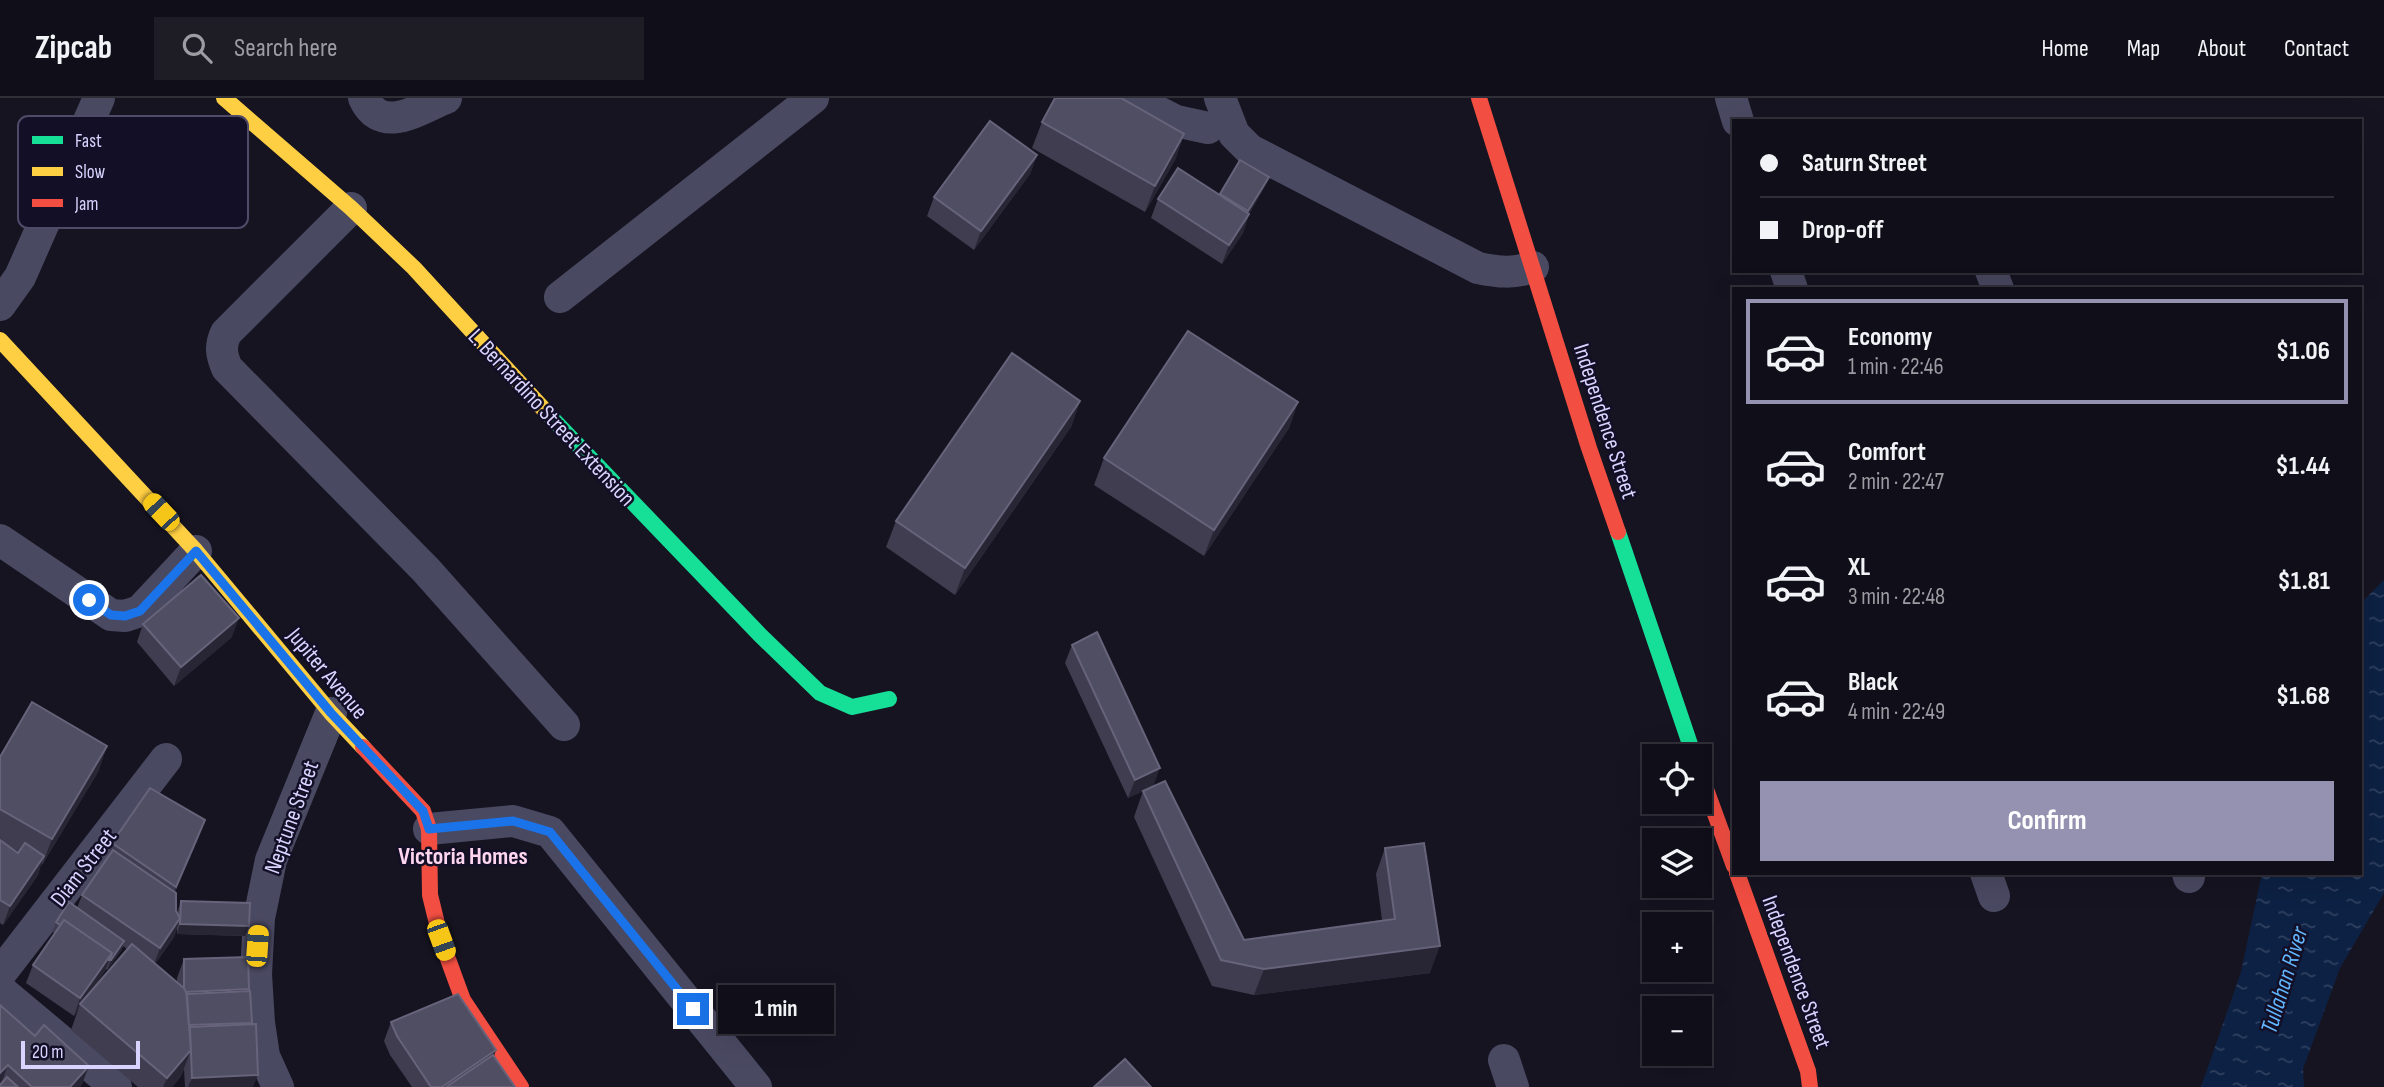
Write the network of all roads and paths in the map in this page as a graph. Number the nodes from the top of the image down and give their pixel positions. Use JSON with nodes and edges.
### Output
{"nodes":[{"id":1,"x":99,"y":98,"type":"edge"},
{"id":2,"x":224,"y":98,"type":"edge"},
{"id":3,"x":364,"y":98,"type":"edge"},
{"id":4,"x":446,"y":98,"type":"edge"},
{"id":5,"x":813,"y":98,"type":"edge"},
{"id":6,"x":1131,"y":98,"type":"edge"},
{"id":7,"x":1220,"y":98,"type":"edge"},
{"id":8,"x":1479,"y":98,"type":"edge"},
{"id":9,"x":1731,"y":98,"type":"edge"},
{"id":10,"x":91,"y":116,"type":"edge"},
{"id":11,"x":245,"y":116,"type":"edge"},
{"id":12,"x":248,"y":119,"type":"edge"},
{"id":13,"x":1737,"y":119,"type":"edge"},
{"id":14,"x":1208,"y":128,"type":"dead end"},
{"id":15,"x":351,"y":208,"type":"junction"},
{"id":16,"x":42,"y":228,"type":"edge"},
{"id":17,"x":1533,"y":267,"type":"junction"},
{"id":18,"x":560,"y":297,"type":"dead end"},
{"id":19,"x":0,"y":305,"type":"edge"},
{"id":20,"x":0,"y":340,"type":"edge"},
{"id":21,"x":0,"y":540,"type":"edge"},
{"id":22,"x":196,"y":551,"type":"junction"},
{"id":23,"x":889,"y":699,"type":"dead end"},
{"id":24,"x":331,"y":713,"type":"junction"},
{"id":25,"x":564,"y":725,"type":"dead end"},
{"id":26,"x":1690,"y":744,"type":"edge"},
{"id":27,"x":166,"y":759,"type":"dead end"},
{"id":28,"x":1712,"y":806,"type":"edge"},
{"id":29,"x":429,"y":829,"type":"junction"},
{"id":30,"x":1732,"y":861,"type":"edge"},
{"id":31,"x":1738,"y":875,"type":"edge"},
{"id":32,"x":0,"y":974,"type":"edge"},
{"id":33,"x":0,"y":990,"type":"edge"},
{"id":34,"x":112,"y":1086,"type":"edge"},
{"id":35,"x":278,"y":1087,"type":"edge"},
{"id":36,"x":521,"y":1087,"type":"edge"},
{"id":37,"x":756,"y":1087,"type":"edge"},
{"id":38,"x":1810,"y":1087,"type":"edge"}],
"edges":[{"from":1,"to":10,"type":"street"},
{"from":2,"to":11,"type":"street","name":"L. Bernardino Street Extension"},
{"from":3,"to":4,"type":"street"},
{"from":5,"to":18,"type":"street"},
{"from":6,"to":14,"type":"street"},
{"from":7,"to":17,"type":"street"},
{"from":8,"to":17,"type":"street","name":"Independence Street"},
{"from":9,"to":13,"type":"street"},
{"from":12,"to":15,"type":"street","name":"L. Bernardino Street Extension"},
{"from":15,"to":23,"type":"street","name":"L. Bernardino Street Extension"},
{"from":15,"to":25,"type":"street"},
{"from":16,"to":19,"type":"street"},
{"from":17,"to":26,"type":"street","name":"Independence Street"},
{"from":20,"to":22,"type":"street","name":"Jupiter Avenue"},
{"from":21,"to":22,"type":"street"},
{"from":22,"to":24,"type":"street","name":"Jupiter Avenue"},
{"from":24,"to":29,"type":"street","name":"Jupiter Avenue"},
{"from":24,"to":35,"type":"street","name":"Neptune Street"},
{"from":27,"to":32,"type":"street","name":"Diam Street"},
{"from":28,"to":30,"type":"street"},
{"from":29,"to":36,"type":"street","name":"Jupiter Avenue"},
{"from":29,"to":37,"type":"street"},
{"from":31,"to":38,"type":"street","name":"Independence Street"},
{"from":33,"to":34,"type":"street"}]}
